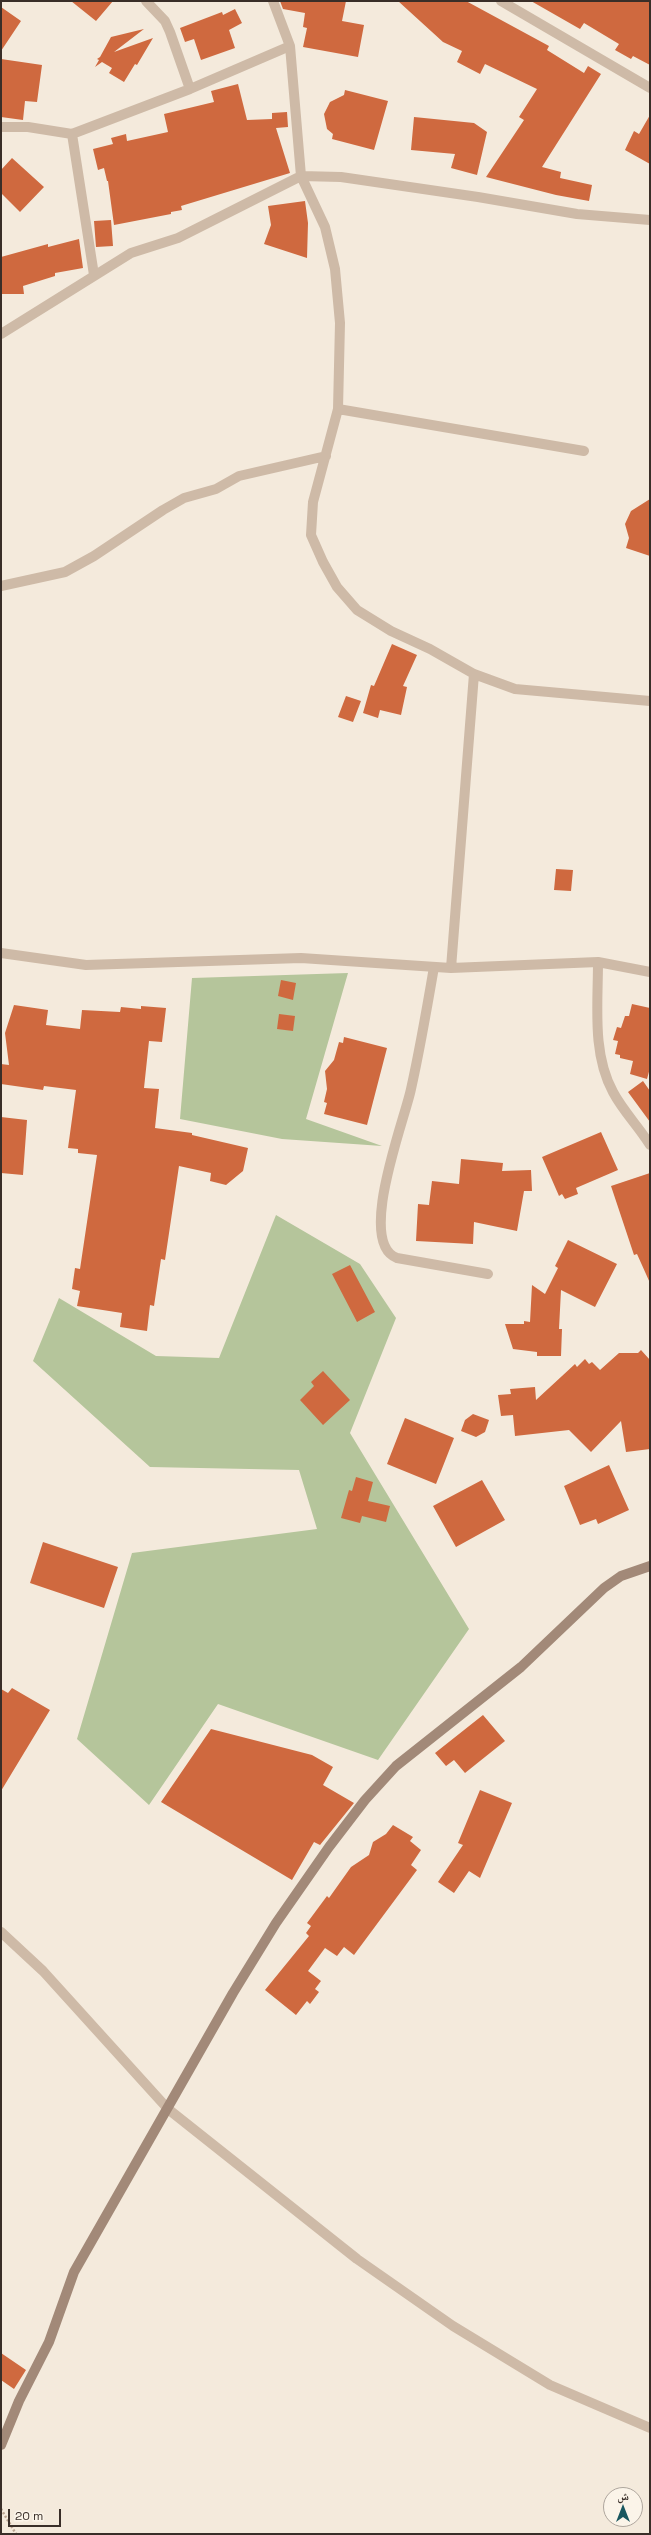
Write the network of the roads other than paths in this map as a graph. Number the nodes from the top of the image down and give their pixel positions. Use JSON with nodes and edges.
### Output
{"nodes":[{"id":1,"x":146,"y":1,"type":"edge"},
{"id":2,"x":273,"y":1,"type":"edge"},
{"id":3,"x":501,"y":1,"type":"edge"},
{"id":4,"x":290,"y":46,"type":"junction"},
{"id":5,"x":650,"y":88,"type":"edge"},
{"id":6,"x":190,"y":89,"type":"junction"},
{"id":7,"x":1,"y":127,"type":"edge"},
{"id":8,"x":72,"y":134,"type":"junction"},
{"id":9,"x":301,"y":176,"type":"junction"},
{"id":10,"x":650,"y":220,"type":"edge"},
{"id":11,"x":94,"y":275,"type":"junction"},
{"id":12,"x":1,"y":334,"type":"edge"},
{"id":13,"x":338,"y":410,"type":"junction"},
{"id":14,"x":584,"y":451,"type":"dead end"},
{"id":15,"x":326,"y":456,"type":"junction"},
{"id":16,"x":1,"y":586,"type":"edge"},
{"id":17,"x":474,"y":674,"type":"junction"},
{"id":18,"x":650,"y":701,"type":"edge"},
{"id":19,"x":1,"y":953,"type":"edge"},
{"id":20,"x":598,"y":962,"type":"junction"},
{"id":21,"x":434,"y":967,"type":"junction"},
{"id":22,"x":451,"y":968,"type":"junction"},
{"id":23,"x":650,"y":972,"type":"edge"},
{"id":24,"x":650,"y":1145,"type":"edge"},
{"id":25,"x":488,"y":1274,"type":"dead end"},
{"id":26,"x":650,"y":1566,"type":"edge"},
{"id":27,"x":1,"y":1932,"type":"edge"},
{"id":28,"x":168,"y":2109,"type":"junction"},
{"id":29,"x":650,"y":2428,"type":"edge"},
{"id":30,"x":1,"y":2445,"type":"edge"}],
"edges":[{"from":1,"to":6,"type":"street"},
{"from":2,"to":4,"type":"street"},
{"from":3,"to":5,"type":"street"},
{"from":4,"to":6,"type":"street"},
{"from":4,"to":9,"type":"street"},
{"from":6,"to":8,"type":"street"},
{"from":7,"to":8,"type":"street"},
{"from":8,"to":11,"type":"street"},
{"from":9,"to":10,"type":"street"},
{"from":9,"to":11,"type":"street"},
{"from":9,"to":13,"type":"street"},
{"from":11,"to":12,"type":"street"},
{"from":13,"to":14,"type":"street"},
{"from":13,"to":15,"type":"street"},
{"from":15,"to":16,"type":"street"},
{"from":15,"to":17,"type":"street"},
{"from":17,"to":18,"type":"street"},
{"from":17,"to":22,"type":"street"},
{"from":19,"to":21,"type":"street"},
{"from":20,"to":22,"type":"street"},
{"from":20,"to":23,"type":"street"},
{"from":20,"to":24,"type":"street"},
{"from":21,"to":22,"type":"street"},
{"from":21,"to":25,"type":"street"},
{"from":26,"to":28,"type":"street"},
{"from":27,"to":28,"type":"street"},
{"from":28,"to":29,"type":"street"},
{"from":28,"to":30,"type":"street"}]}
